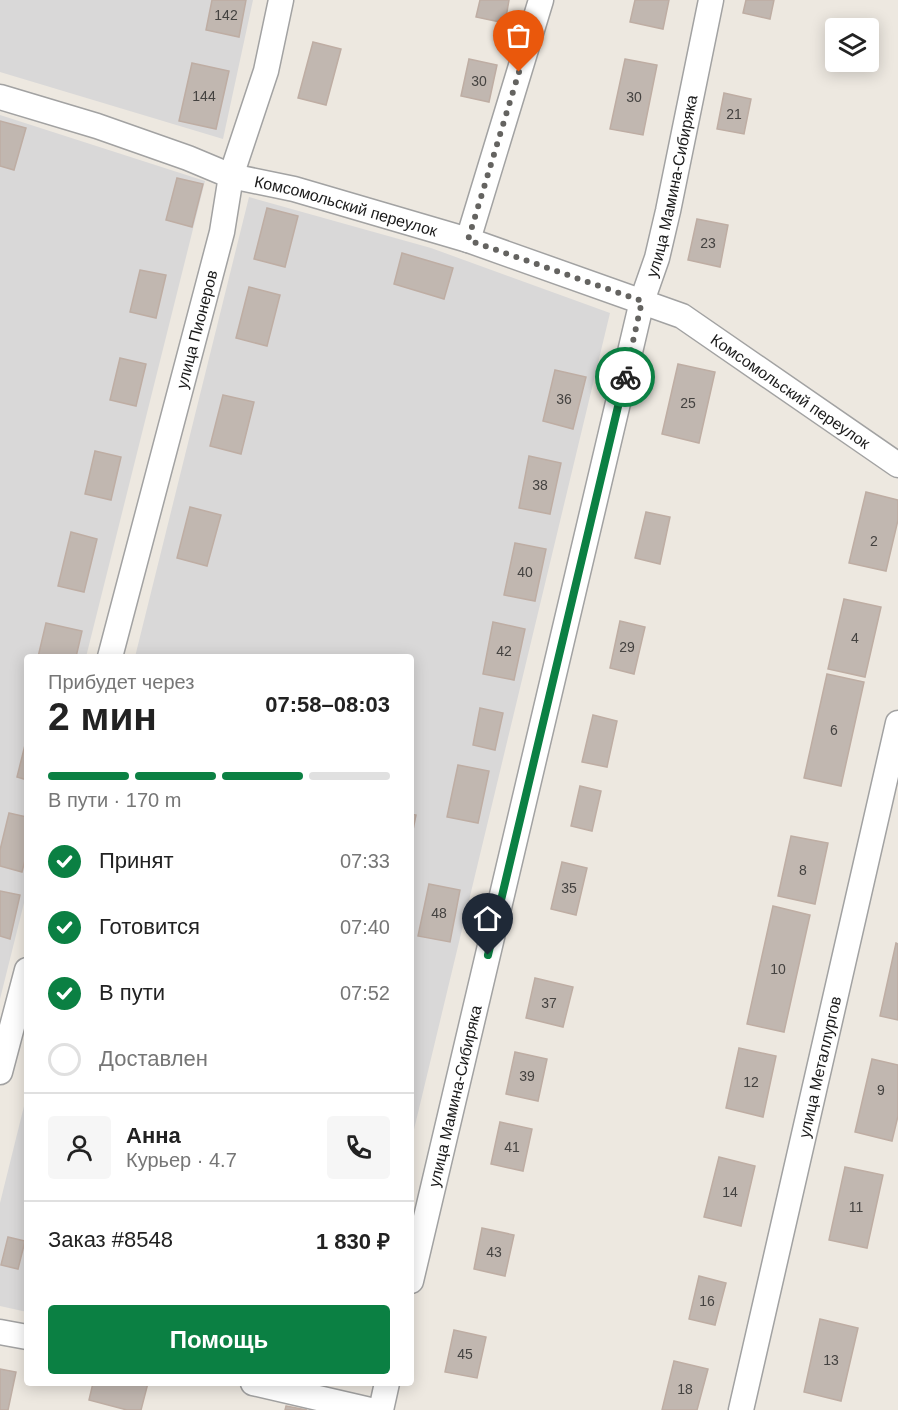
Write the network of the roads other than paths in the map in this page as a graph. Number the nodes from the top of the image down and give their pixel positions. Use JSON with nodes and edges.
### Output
{"nodes":[{"id":1,"x":281,"y":0,"type":"edge"},
{"id":2,"x":541,"y":0,"type":"edge"},
{"id":3,"x":711,"y":0,"type":"edge"},
{"id":4,"x":0,"y":97,"type":"edge"},
{"id":5,"x":231,"y":176,"type":"junction"},
{"id":6,"x":468,"y":240,"type":"junction"},
{"id":7,"x":642,"y":301,"type":"junction"},
{"id":8,"x":898,"y":465,"type":"edge"},
{"id":9,"x":111,"y":654,"type":"edge"},
{"id":10,"x":898,"y":723,"type":"edge"},
{"id":11,"x":24,"y":981,"type":"edge"},
{"id":12,"x":0,"y":1072,"type":"edge"},
{"id":13,"x":414,"y":1268,"type":"edge"},
{"id":14,"x":0,"y":1332,"type":"edge"},
{"id":15,"x":24,"y":1336,"type":"edge"},
{"id":16,"x":266,"y":1386,"type":"edge"},
{"id":17,"x":386,"y":1386,"type":"edge"},
{"id":18,"x":370,"y":1410,"type":"edge"},
{"id":19,"x":381,"y":1410,"type":"edge"},
{"id":20,"x":741,"y":1410,"type":"edge"}],
"edges":[{"from":1,"to":5,"type":"street","name":"улица Пионеров"},
{"from":2,"to":6,"type":"street"},
{"from":3,"to":7,"type":"street","name":"улица Мамина-Сибиряка"},
{"from":4,"to":5,"type":"street","name":"Комсомольский переулок"},
{"from":5,"to":6,"type":"street","name":"Комсомольский переулок"},
{"from":5,"to":9,"type":"street","name":"улица Пионеров"},
{"from":6,"to":7,"type":"street","name":"Комсомольский переулок"},
{"from":7,"to":8,"type":"street","name":"Комсомольский переулок"},
{"from":7,"to":13,"type":"street","name":"улица Мамина-Сибиряка"},
{"from":10,"to":20,"type":"street","name":"улица Металлургов"},
{"from":11,"to":12,"type":"street"},
{"from":14,"to":15,"type":"street"},
{"from":16,"to":18,"type":"street"},
{"from":17,"to":19,"type":"street"}]}
